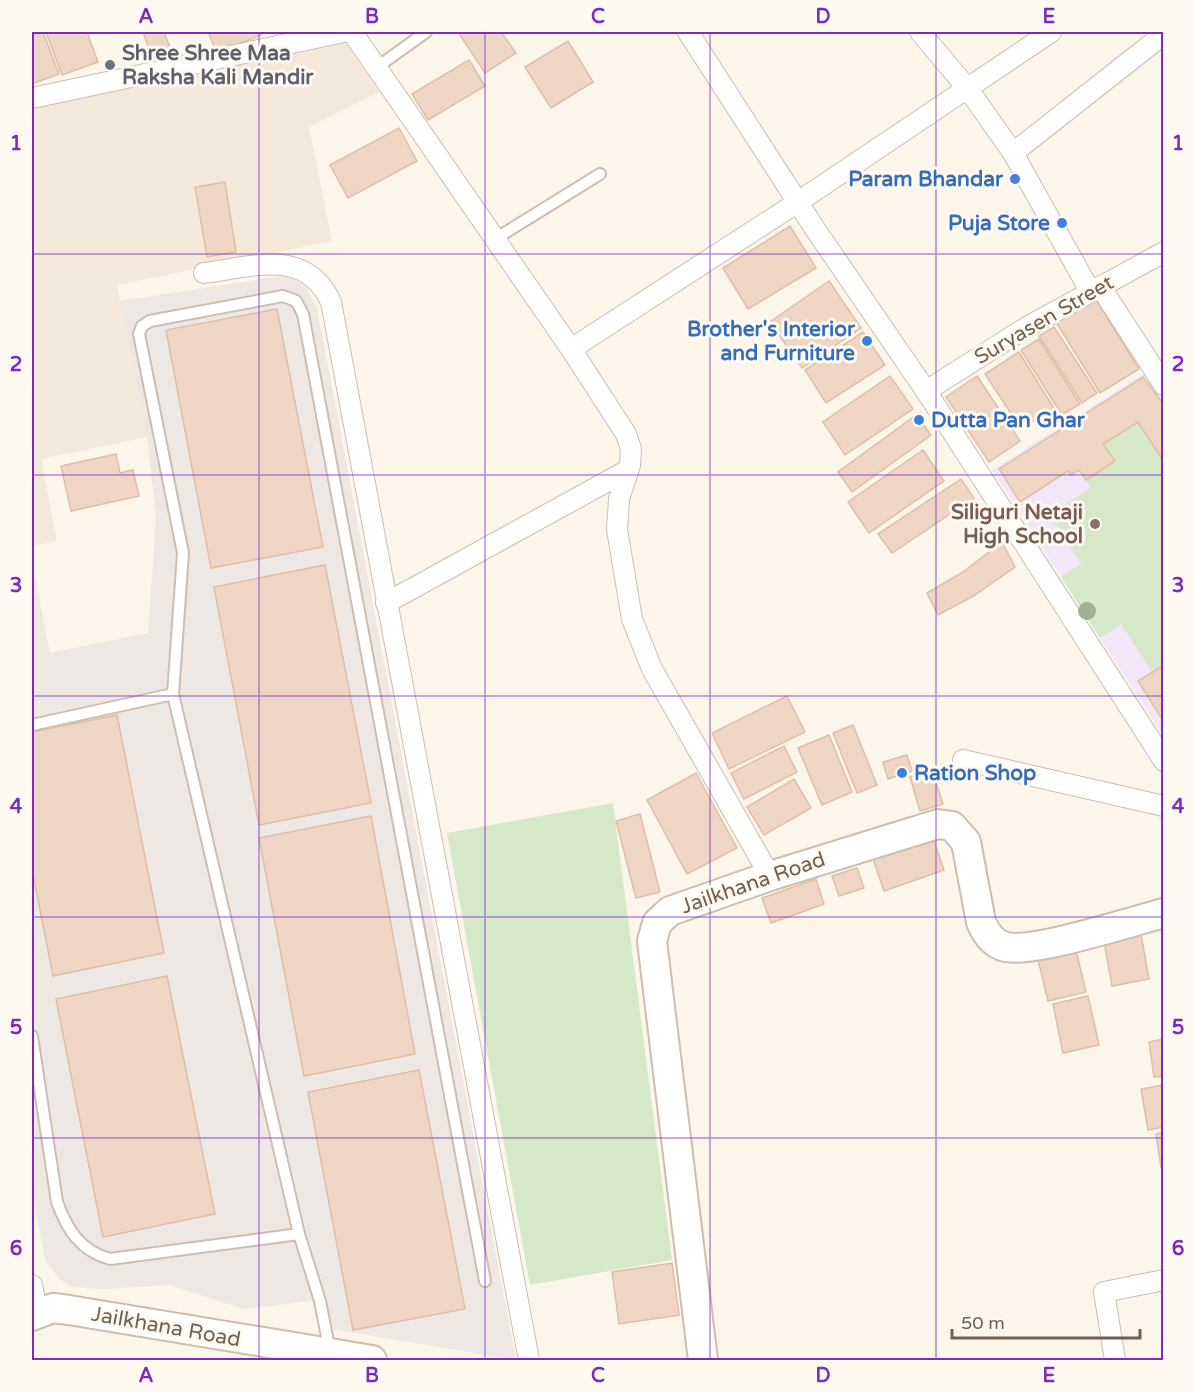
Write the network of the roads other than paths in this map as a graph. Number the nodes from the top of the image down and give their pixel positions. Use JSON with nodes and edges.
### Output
{"nodes":[{"id":1,"x":344,"y":32,"type":"edge"},
{"id":2,"x":352,"y":32,"type":"edge"},
{"id":3,"x":426,"y":32,"type":"edge"},
{"id":4,"x":687,"y":32,"type":"edge"},
{"id":5,"x":920,"y":32,"type":"edge"},
{"id":6,"x":1051,"y":32,"type":"edge"},
{"id":7,"x":1164,"y":34,"type":"edge"},
{"id":8,"x":376,"y":68,"type":"junction"},
{"id":9,"x":968,"y":89,"type":"junction"},
{"id":10,"x":32,"y":98,"type":"edge"},
{"id":11,"x":1013,"y":153,"type":"junction"},
{"id":12,"x":600,"y":174,"type":"dead end"},
{"id":13,"x":798,"y":202,"type":"junction"},
{"id":14,"x":495,"y":239,"type":"junction"},
{"id":15,"x":1164,"y":252,"type":"edge"},
{"id":16,"x":204,"y":273,"type":"dead end"},
{"id":17,"x":1095,"y":288,"type":"junction"},
{"id":18,"x":571,"y":349,"type":"junction"},
{"id":19,"x":1164,"y":385,"type":"edge"},
{"id":20,"x":926,"y":391,"type":"junction"},
{"id":21,"x":628,"y":470,"type":"junction"},
{"id":22,"x":386,"y":603,"type":"junction"},
{"id":23,"x":173,"y":694,"type":"junction"},
{"id":24,"x":32,"y":725,"type":"edge"},
{"id":25,"x":1158,"y":738,"type":"edge"},
{"id":26,"x":963,"y":760,"type":"dead end"},
{"id":27,"x":1164,"y":761,"type":"edge"},
{"id":28,"x":1164,"y":806,"type":"edge"},
{"id":29,"x":770,"y":876,"type":"junction"},
{"id":30,"x":1164,"y":913,"type":"edge"},
{"id":31,"x":32,"y":1036,"type":"edge"},
{"id":32,"x":299,"y":1234,"type":"junction"},
{"id":33,"x":1164,"y":1280,"type":"edge"},
{"id":34,"x":484,"y":1281,"type":"dead end"},
{"id":35,"x":32,"y":1285,"type":"edge"},
{"id":36,"x":34,"y":1314,"type":"edge"},
{"id":37,"x":354,"y":1359,"type":"edge"},
{"id":38,"x":530,"y":1360,"type":"edge"},
{"id":39,"x":703,"y":1360,"type":"edge"},
{"id":40,"x":1115,"y":1360,"type":"edge"}],
"edges":[{"from":1,"to":10,"type":"street"},
{"from":2,"to":8,"type":"street"},
{"from":3,"to":8,"type":"lane"},
{"from":4,"to":13,"type":"street"},
{"from":5,"to":9,"type":"street"},
{"from":6,"to":9,"type":"street"},
{"from":7,"to":11,"type":"street"},
{"from":8,"to":14,"type":"street"},
{"from":9,"to":11,"type":"street"},
{"from":9,"to":13,"type":"street"},
{"from":11,"to":17,"type":"street"},
{"from":12,"to":14,"type":"lane"},
{"from":13,"to":18,"type":"street"},
{"from":13,"to":20,"type":"street"},
{"from":14,"to":18,"type":"street"},
{"from":15,"to":17,"type":"street","name":"Suryasen Street"},
{"from":16,"to":22,"type":"street"},
{"from":17,"to":19,"type":"street"},
{"from":17,"to":20,"type":"street","name":"Suryasen Street"},
{"from":18,"to":21,"type":"street"},
{"from":20,"to":25,"type":"street"},
{"from":21,"to":22,"type":"street"},
{"from":21,"to":29,"type":"street"},
{"from":22,"to":38,"type":"street"},
{"from":23,"to":24,"type":"lane"},
{"from":23,"to":32,"type":"lane"},
{"from":23,"to":34,"type":"lane"},
{"from":25,"to":27,"type":"street"},
{"from":26,"to":28,"type":"street"},
{"from":29,"to":30,"type":"street","name":"Jailkhana Road"},
{"from":29,"to":39,"type":"street","name":"Jailkhana Road"},
{"from":31,"to":32,"type":"lane"},
{"from":32,"to":37,"type":"lane"},
{"from":33,"to":40,"type":"street"},
{"from":35,"to":36,"type":"street"},
{"from":36,"to":37,"type":"street","name":"Jailkhana Road"}]}
